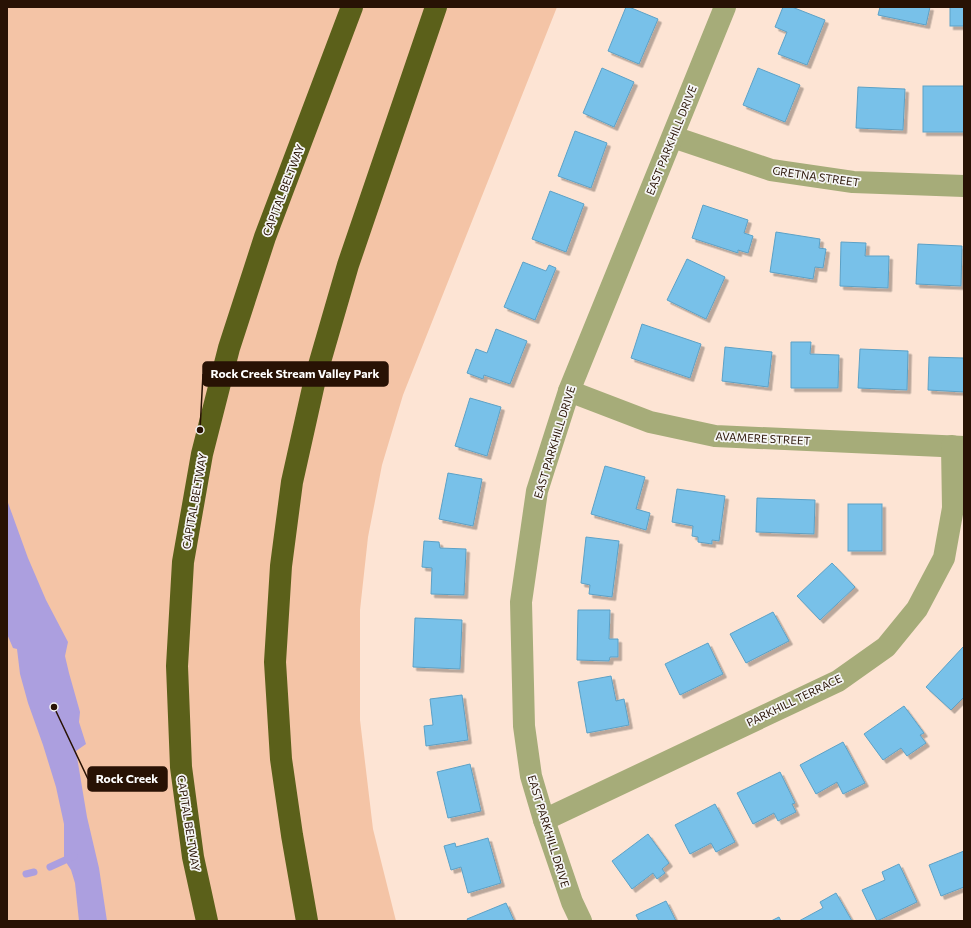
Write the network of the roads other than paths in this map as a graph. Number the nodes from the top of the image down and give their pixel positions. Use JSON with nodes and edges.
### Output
{"nodes":[{"id":1,"x":352,"y":7,"type":"edge"},
{"id":2,"x":436,"y":7,"type":"edge"},
{"id":3,"x":725,"y":7,"type":"edge"},
{"id":4,"x":673,"y":137,"type":"junction"},
{"id":5,"x":964,"y":186,"type":"edge"},
{"id":6,"x":569,"y":391,"type":"junction"},
{"id":7,"x":958,"y":446,"type":"edge"},
{"id":8,"x":544,"y":820,"type":"junction"},
{"id":9,"x":207,"y":921,"type":"edge"},
{"id":10,"x":307,"y":921,"type":"edge"},
{"id":11,"x":581,"y":921,"type":"edge"}],
"edges":[{"from":1,"to":9,"type":"highway","name":"CAPITAL BELTWAY"},
{"from":2,"to":10,"type":"highway"},
{"from":3,"to":4,"type":"street","name":"EAST PARKHILL DRIVE"},
{"from":4,"to":5,"type":"street","name":"GRETNA STREET"},
{"from":4,"to":6,"type":"street","name":"EAST PARKHILL DRIVE"},
{"from":6,"to":7,"type":"street","name":"AVAMERE STREET"},
{"from":6,"to":8,"type":"street","name":"EAST PARKHILL DRIVE"},
{"from":7,"to":8,"type":"street","name":"PARKHILL TERRACE"},
{"from":8,"to":11,"type":"street","name":"EAST PARKHILL DRIVE"}]}
